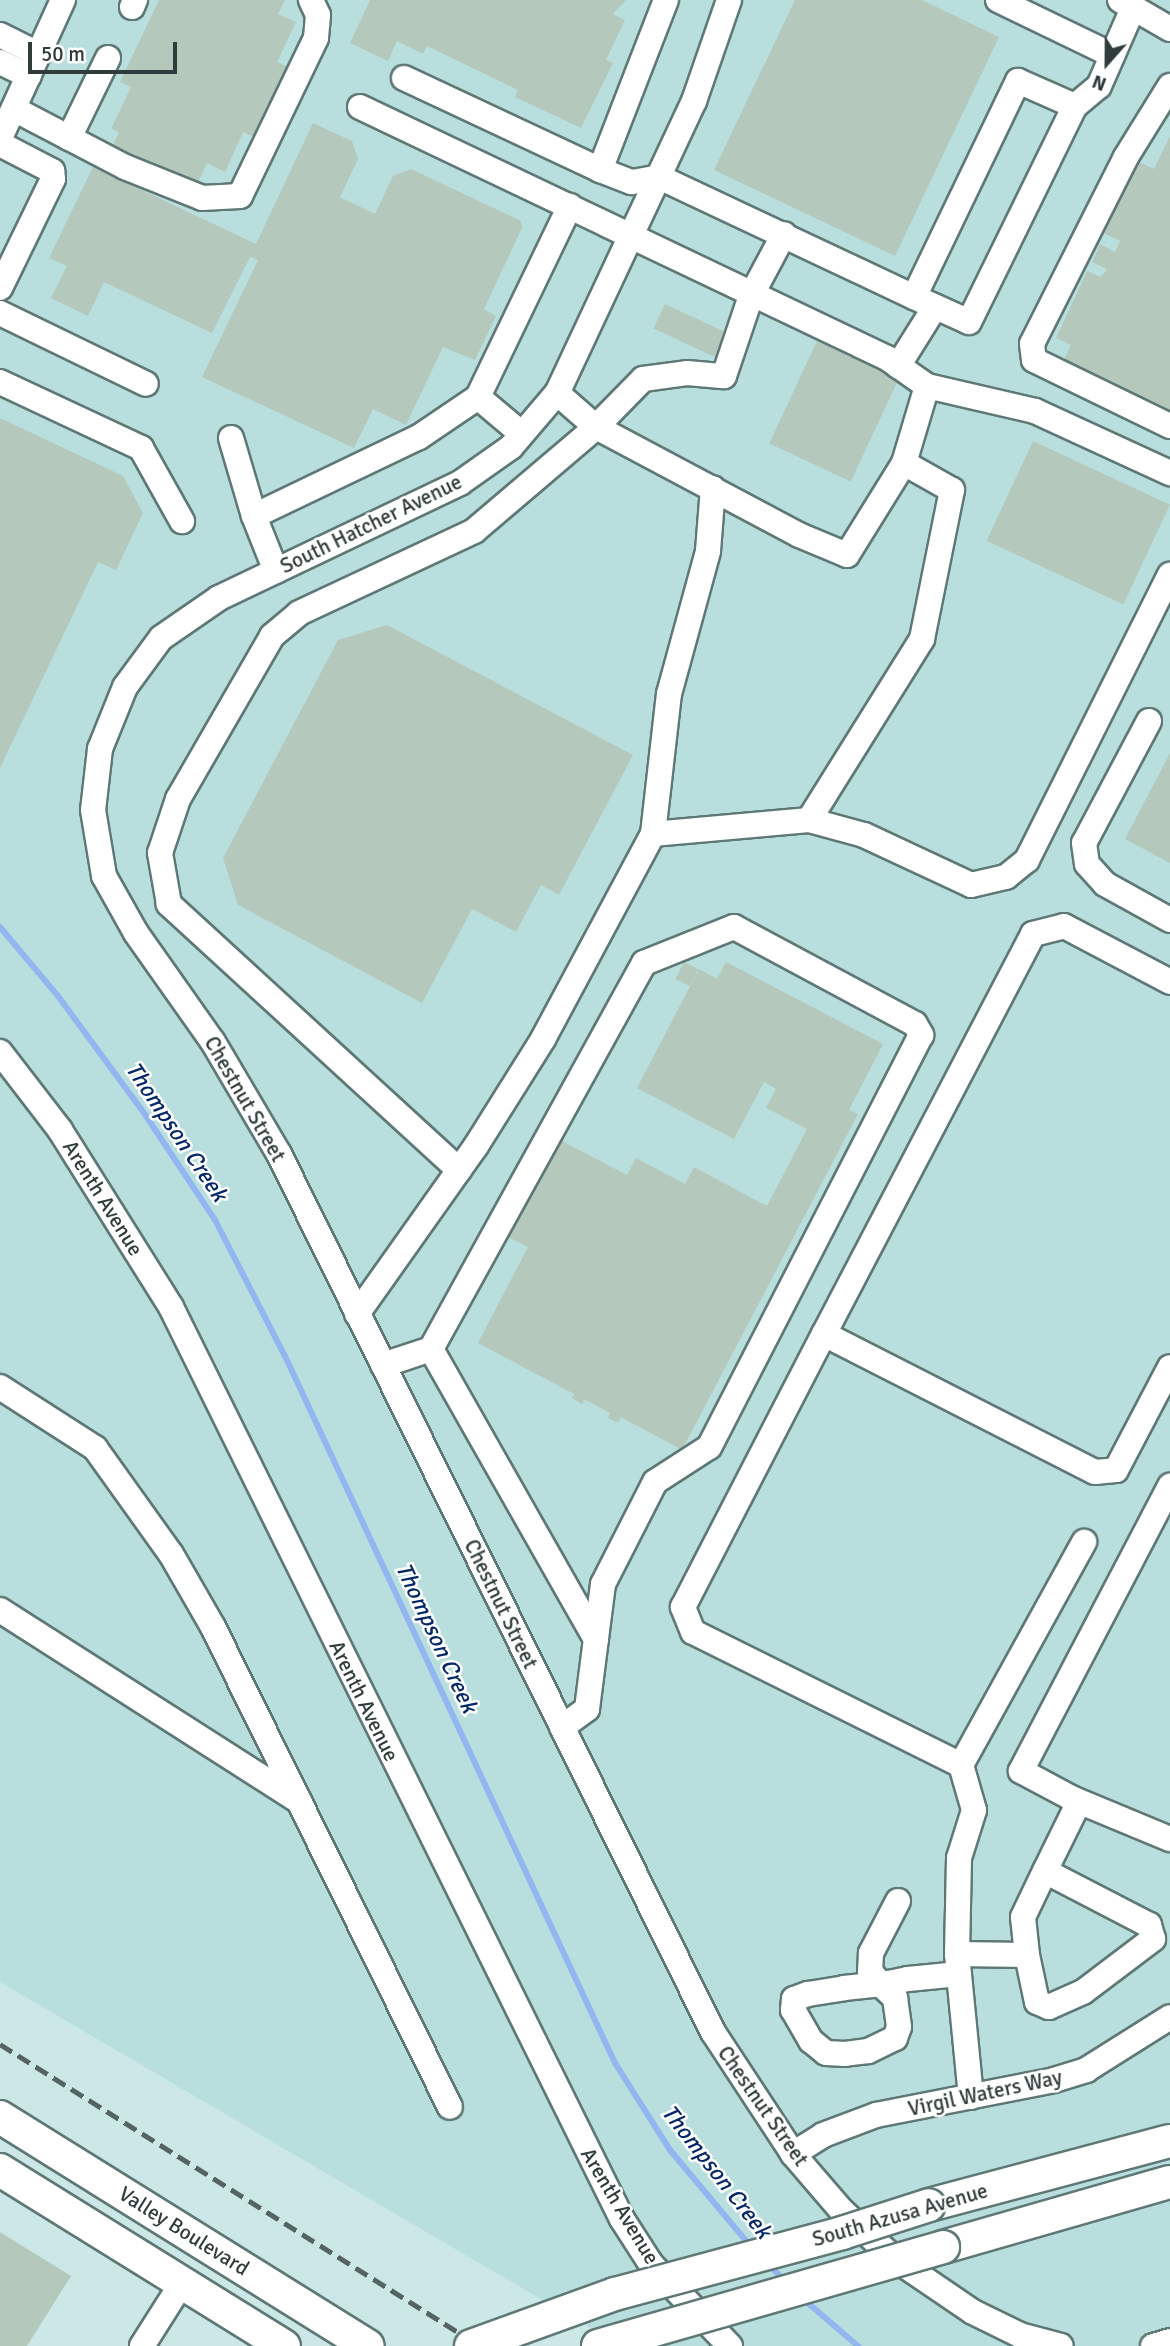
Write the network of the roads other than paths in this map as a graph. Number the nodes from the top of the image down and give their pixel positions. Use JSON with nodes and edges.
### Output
{"nodes":[{"id":1,"x":63,"y":0,"type":"edge"},
{"id":2,"x":311,"y":0,"type":"edge"},
{"id":3,"x":666,"y":0,"type":"edge"},
{"id":4,"x":729,"y":0,"type":"edge"},
{"id":5,"x":999,"y":0,"type":"edge"},
{"id":6,"x":1127,"y":4,"type":"edge"},
{"id":7,"x":1170,"y":29,"type":"edge"},
{"id":8,"x":0,"y":36,"type":"edge"},
{"id":9,"x":1112,"y":55,"type":"junction"},
{"id":10,"x":108,"y":58,"type":"dead end"},
{"id":11,"x":0,"y":62,"type":"edge"},
{"id":12,"x":33,"y":65,"type":"junction"},
{"id":13,"x":404,"y":78,"type":"dead end"},
{"id":14,"x":1170,"y":86,"type":"edge"},
{"id":15,"x":1075,"y":106,"type":"junction"},
{"id":16,"x":360,"y":107,"type":"dead end"},
{"id":17,"x":13,"y":108,"type":"junction"},
{"id":18,"x":0,"y":138,"type":"edge"},
{"id":19,"x":69,"y":138,"type":"junction"},
{"id":20,"x":0,"y":144,"type":"edge"},
{"id":21,"x":600,"y":170,"type":"junction"},
{"id":22,"x":659,"y":177,"type":"junction"},
{"id":23,"x":570,"y":206,"type":"junction"},
{"id":24,"x":784,"y":234,"type":"junction"},
{"id":25,"x":631,"y":235,"type":"junction"},
{"id":26,"x":0,"y":288,"type":"edge"},
{"id":27,"x":751,"y":296,"type":"junction"},
{"id":28,"x":924,"y":302,"type":"junction"},
{"id":29,"x":0,"y":313,"type":"edge"},
{"id":30,"x":898,"y":366,"type":"junction"},
{"id":31,"x":0,"y":382,"type":"edge"},
{"id":32,"x":146,"y":384,"type":"dead end"},
{"id":33,"x":927,"y":386,"type":"junction"},
{"id":34,"x":557,"y":393,"type":"junction"},
{"id":35,"x":478,"y":397,"type":"junction"},
{"id":36,"x":1170,"y":426,"type":"edge"},
{"id":37,"x":596,"y":427,"type":"junction"},
{"id":38,"x":522,"y":434,"type":"junction"},
{"id":39,"x":231,"y":438,"type":"dead end"},
{"id":40,"x":904,"y":463,"type":"junction"},
{"id":41,"x":1170,"y":473,"type":"edge"},
{"id":42,"x":713,"y":488,"type":"junction"},
{"id":43,"x":254,"y":516,"type":"junction"},
{"id":44,"x":182,"y":521,"type":"dead end"},
{"id":45,"x":276,"y":571,"type":"junction"},
{"id":46,"x":1170,"y":575,"type":"edge"},
{"id":47,"x":1149,"y":721,"type":"dead end"},
{"id":48,"x":100,"y":749,"type":"joint"},
{"id":49,"x":809,"y":820,"type":"junction"},
{"id":50,"x":653,"y":834,"type":"junction"},
{"id":51,"x":1170,"y":920,"type":"edge"},
{"id":52,"x":1170,"y":982,"type":"edge"},
{"id":53,"x":0,"y":1052,"type":"edge"},
{"id":54,"x":459,"y":1170,"type":"junction"},
{"id":55,"x":358,"y":1314,"type":"junction"},
{"id":56,"x":824,"y":1334,"type":"junction"},
{"id":57,"x":430,"y":1349,"type":"junction"},
{"id":58,"x":383,"y":1365,"type":"junction"},
{"id":59,"x":1170,"y":1367,"type":"edge"},
{"id":60,"x":0,"y":1387,"type":"edge"},
{"id":61,"x":1170,"y":1486,"type":"edge"},
{"id":62,"x":1084,"y":1542,"type":"dead end"},
{"id":63,"x":0,"y":1610,"type":"edge"},
{"id":64,"x":596,"y":1639,"type":"junction"},
{"id":65,"x":562,"y":1727,"type":"junction"},
{"id":66,"x":961,"y":1765,"type":"junction"},
{"id":67,"x":1071,"y":1798,"type":"junction"},
{"id":68,"x":300,"y":1801,"type":"junction"},
{"id":69,"x":1170,"y":1839,"type":"edge"},
{"id":70,"x":1045,"y":1871,"type":"junction"},
{"id":71,"x":898,"y":1901,"type":"dead end"},
{"id":72,"x":1027,"y":1955,"type":"junction"},
{"id":73,"x":958,"y":1964,"type":"junction"},
{"id":74,"x":1170,"y":2017,"type":"edge"},
{"id":75,"x":971,"y":2097,"type":"junction"},
{"id":76,"x":450,"y":2107,"type":"dead end"},
{"id":77,"x":0,"y":2117,"type":"edge"},
{"id":78,"x":1170,"y":2141,"type":"edge"},
{"id":79,"x":793,"y":2154,"type":"junction"},
{"id":80,"x":0,"y":2170,"type":"edge"},
{"id":81,"x":1170,"y":2182,"type":"edge"},
{"id":82,"x":206,"y":2245,"type":"junction"},
{"id":83,"x":182,"y":2283,"type":"junction"},
{"id":84,"x":1170,"y":2341,"type":"edge"},
{"id":85,"x":142,"y":2346,"type":"edge"},
{"id":86,"x":284,"y":2346,"type":"edge"},
{"id":87,"x":368,"y":2346,"type":"edge"},
{"id":88,"x":471,"y":2346,"type":"edge"},
{"id":89,"x":598,"y":2346,"type":"edge"},
{"id":90,"x":730,"y":2346,"type":"edge"},
{"id":91,"x":1061,"y":2346,"type":"edge"},
{"id":92,"x":1153,"y":2346,"type":"edge"}],
"edges":[{"from":1,"to":12,"type":"street"},
{"from":2,"to":19,"type":"street"},
{"from":3,"to":21,"type":"street"},
{"from":4,"to":22,"type":"street","name":"South Hatcher Avenue"},
{"from":5,"to":9,"type":"street"},
{"from":6,"to":7,"type":"street"},
{"from":6,"to":9,"type":"street"},
{"from":8,"to":12,"type":"street"},
{"from":9,"to":15,"type":"street"},
{"from":10,"to":19,"type":"street"},
{"from":11,"to":12,"type":"street"},
{"from":12,"to":17,"type":"street"},
{"from":13,"to":21,"type":"street"},
{"from":14,"to":36,"type":"street"},
{"from":15,"to":28,"type":"street"},
{"from":15,"to":28,"type":"street"},
{"from":16,"to":23,"type":"street"},
{"from":17,"to":18,"type":"street"},
{"from":17,"to":19,"type":"street"},
{"from":20,"to":26,"type":"street"},
{"from":21,"to":22,"type":"street"},
{"from":22,"to":24,"type":"street"},
{"from":22,"to":25,"type":"street","name":"South Hatcher Avenue"},
{"from":23,"to":25,"type":"street"},
{"from":23,"to":35,"type":"street"},
{"from":24,"to":27,"type":"street"},
{"from":24,"to":28,"type":"street"},
{"from":25,"to":27,"type":"street"},
{"from":25,"to":34,"type":"street","name":"South Hatcher Avenue"},
{"from":27,"to":30,"type":"street"},
{"from":27,"to":37,"type":"street"},
{"from":28,"to":30,"type":"street"},
{"from":29,"to":32,"type":"street"},
{"from":30,"to":33,"type":"street"},
{"from":31,"to":44,"type":"street"},
{"from":33,"to":40,"type":"street"},
{"from":33,"to":41,"type":"street"},
{"from":34,"to":37,"type":"street"},
{"from":34,"to":38,"type":"street","name":"South Hatcher Avenue"},
{"from":35,"to":38,"type":"street"},
{"from":35,"to":43,"type":"street"},
{"from":37,"to":42,"type":"street"},
{"from":37,"to":54,"type":"street"},
{"from":38,"to":45,"type":"street","name":"South Hatcher Avenue"},
{"from":39,"to":43,"type":"street"},
{"from":40,"to":42,"type":"street"},
{"from":40,"to":49,"type":"street"},
{"from":42,"to":50,"type":"street"},
{"from":43,"to":45,"type":"street"},
{"from":45,"to":48,"type":"street","name":"South Hatcher Avenue"},
{"from":46,"to":49,"type":"street"},
{"from":47,"to":51,"type":"street"},
{"from":48,"to":55,"type":"street","name":"Chestnut Street"},
{"from":49,"to":50,"type":"street"},
{"from":50,"to":54,"type":"street"},
{"from":52,"to":56,"type":"street"},
{"from":53,"to":90,"type":"street","name":"Arenth Avenue"},
{"from":54,"to":55,"type":"street"},
{"from":55,"to":58,"type":"street","name":"Chestnut Street"},
{"from":56,"to":59,"type":"street"},
{"from":56,"to":66,"type":"street"},
{"from":57,"to":58,"type":"street"},
{"from":57,"to":64,"type":"street"},
{"from":57,"to":64,"type":"street"},
{"from":58,"to":65,"type":"street","name":"Chestnut Street"},
{"from":60,"to":68,"type":"street"},
{"from":61,"to":67,"type":"street"},
{"from":62,"to":66,"type":"street"},
{"from":63,"to":68,"type":"street"},
{"from":64,"to":65,"type":"street"},
{"from":65,"to":79,"type":"street","name":"Chestnut Street"},
{"from":66,"to":73,"type":"street"},
{"from":67,"to":69,"type":"street"},
{"from":67,"to":70,"type":"street"},
{"from":68,"to":76,"type":"street"},
{"from":70,"to":72,"type":"street"},
{"from":70,"to":72,"type":"street"},
{"from":71,"to":73,"type":"street"},
{"from":72,"to":73,"type":"street"},
{"from":73,"to":75,"type":"street"},
{"from":74,"to":75,"type":"street","name":"Virgil Waters Way"},
{"from":75,"to":79,"type":"street","name":"Virgil Waters Way"},
{"from":77,"to":82,"type":"main road","name":"Valley Boulevard"},
{"from":78,"to":88,"type":"main road","name":"South Azusa Avenue","bridge":true},
{"from":79,"to":91,"type":"street","name":"Chestnut Street"},
{"from":80,"to":83,"type":"main road"},
{"from":81,"to":89,"type":"main road","name":"South Azusa Avenue","bridge":true},
{"from":82,"to":83,"type":"main road"},
{"from":82,"to":87,"type":"main road","name":"Valley Boulevard"},
{"from":83,"to":85,"type":"street"},
{"from":83,"to":86,"type":"main road"},
{"from":84,"to":92,"type":"street"}]}
